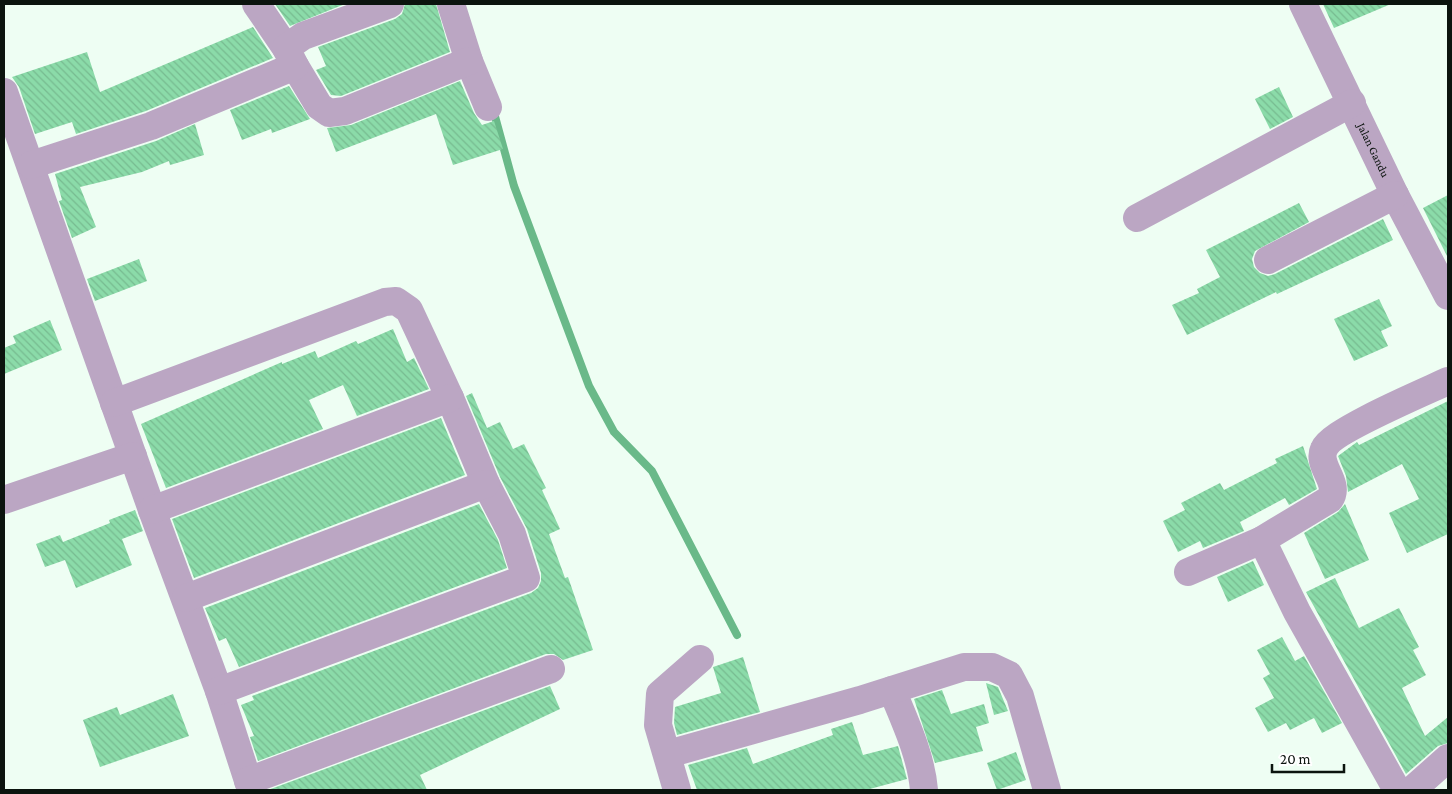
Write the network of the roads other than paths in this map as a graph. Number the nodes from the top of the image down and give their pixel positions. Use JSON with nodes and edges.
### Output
{"nodes":[{"id":1,"x":256,"y":4,"type":"edge"},
{"id":2,"x":390,"y":4,"type":"edge"},
{"id":3,"x":450,"y":4,"type":"edge"},
{"id":4,"x":1303,"y":4,"type":"edge"},
{"id":5,"x":291,"y":57,"type":"junction"},
{"id":6,"x":469,"y":61,"type":"junction"},
{"id":7,"x":4,"y":92,"type":"edge"},
{"id":8,"x":1352,"y":103,"type":"junction"},
{"id":9,"x":488,"y":107,"type":"dead end"},
{"id":10,"x":19,"y":155,"type":"edge"},
{"id":11,"x":1395,"y":195,"type":"junction"},
{"id":12,"x":1138,"y":218,"type":"dead end"},
{"id":13,"x":1268,"y":260,"type":"dead end"},
{"id":14,"x":1448,"y":296,"type":"edge"},
{"id":15,"x":1448,"y":381,"type":"edge"},
{"id":16,"x":450,"y":398,"type":"junction"},
{"id":17,"x":114,"y":403,"type":"junction"},
{"id":18,"x":134,"y":456,"type":"junction"},
{"id":19,"x":486,"y":484,"type":"junction"},
{"id":20,"x":4,"y":500,"type":"edge"},
{"id":21,"x":152,"y":510,"type":"junction"},
{"id":22,"x":1262,"y":540,"type":"junction"},
{"id":23,"x":1188,"y":572,"type":"dead end"},
{"id":24,"x":186,"y":598,"type":"junction"},
{"id":25,"x":700,"y":659,"type":"dead end"},
{"id":26,"x":551,"y":669,"type":"dead end"},
{"id":27,"x":219,"y":690,"type":"junction"},
{"id":28,"x":892,"y":690,"type":"junction"},
{"id":29,"x":668,"y":754,"type":"junction"},
{"id":30,"x":1448,"y":758,"type":"edge"},
{"id":31,"x":250,"y":786,"type":"edge"},
{"id":32,"x":1422,"y":787,"type":"edge"},
{"id":33,"x":677,"y":790,"type":"edge"},
{"id":34,"x":924,"y":790,"type":"edge"},
{"id":35,"x":1047,"y":790,"type":"edge"},
{"id":36,"x":1397,"y":790,"type":"edge"}],
"edges":[{"from":1,"to":5,"type":"street"},
{"from":2,"to":5,"type":"street"},
{"from":3,"to":6,"type":"street"},
{"from":4,"to":8,"type":"street","name":"Jalan Gandu"},
{"from":5,"to":6,"type":"street"},
{"from":5,"to":10,"type":"street"},
{"from":6,"to":9,"type":"street"},
{"from":7,"to":10,"type":"street"},
{"from":8,"to":11,"type":"street","name":"Jalan Gandu"},
{"from":8,"to":12,"type":"street"},
{"from":10,"to":17,"type":"street"},
{"from":11,"to":13,"type":"street"},
{"from":11,"to":14,"type":"street","name":"Jalan Gandu"},
{"from":15,"to":22,"type":"street"},
{"from":16,"to":17,"type":"street"},
{"from":16,"to":19,"type":"street"},
{"from":16,"to":21,"type":"street"},
{"from":17,"to":18,"type":"street"},
{"from":18,"to":20,"type":"street"},
{"from":18,"to":21,"type":"street"},
{"from":19,"to":24,"type":"street"},
{"from":19,"to":27,"type":"street"},
{"from":21,"to":24,"type":"street"},
{"from":22,"to":23,"type":"street"},
{"from":22,"to":36,"type":"street"},
{"from":24,"to":27,"type":"street"},
{"from":25,"to":29,"type":"street"},
{"from":26,"to":31,"type":"street"},
{"from":27,"to":31,"type":"street"},
{"from":28,"to":29,"type":"street"},
{"from":28,"to":34,"type":"street"},
{"from":28,"to":35,"type":"street"},
{"from":29,"to":33,"type":"street"},
{"from":30,"to":32,"type":"street"}]}
